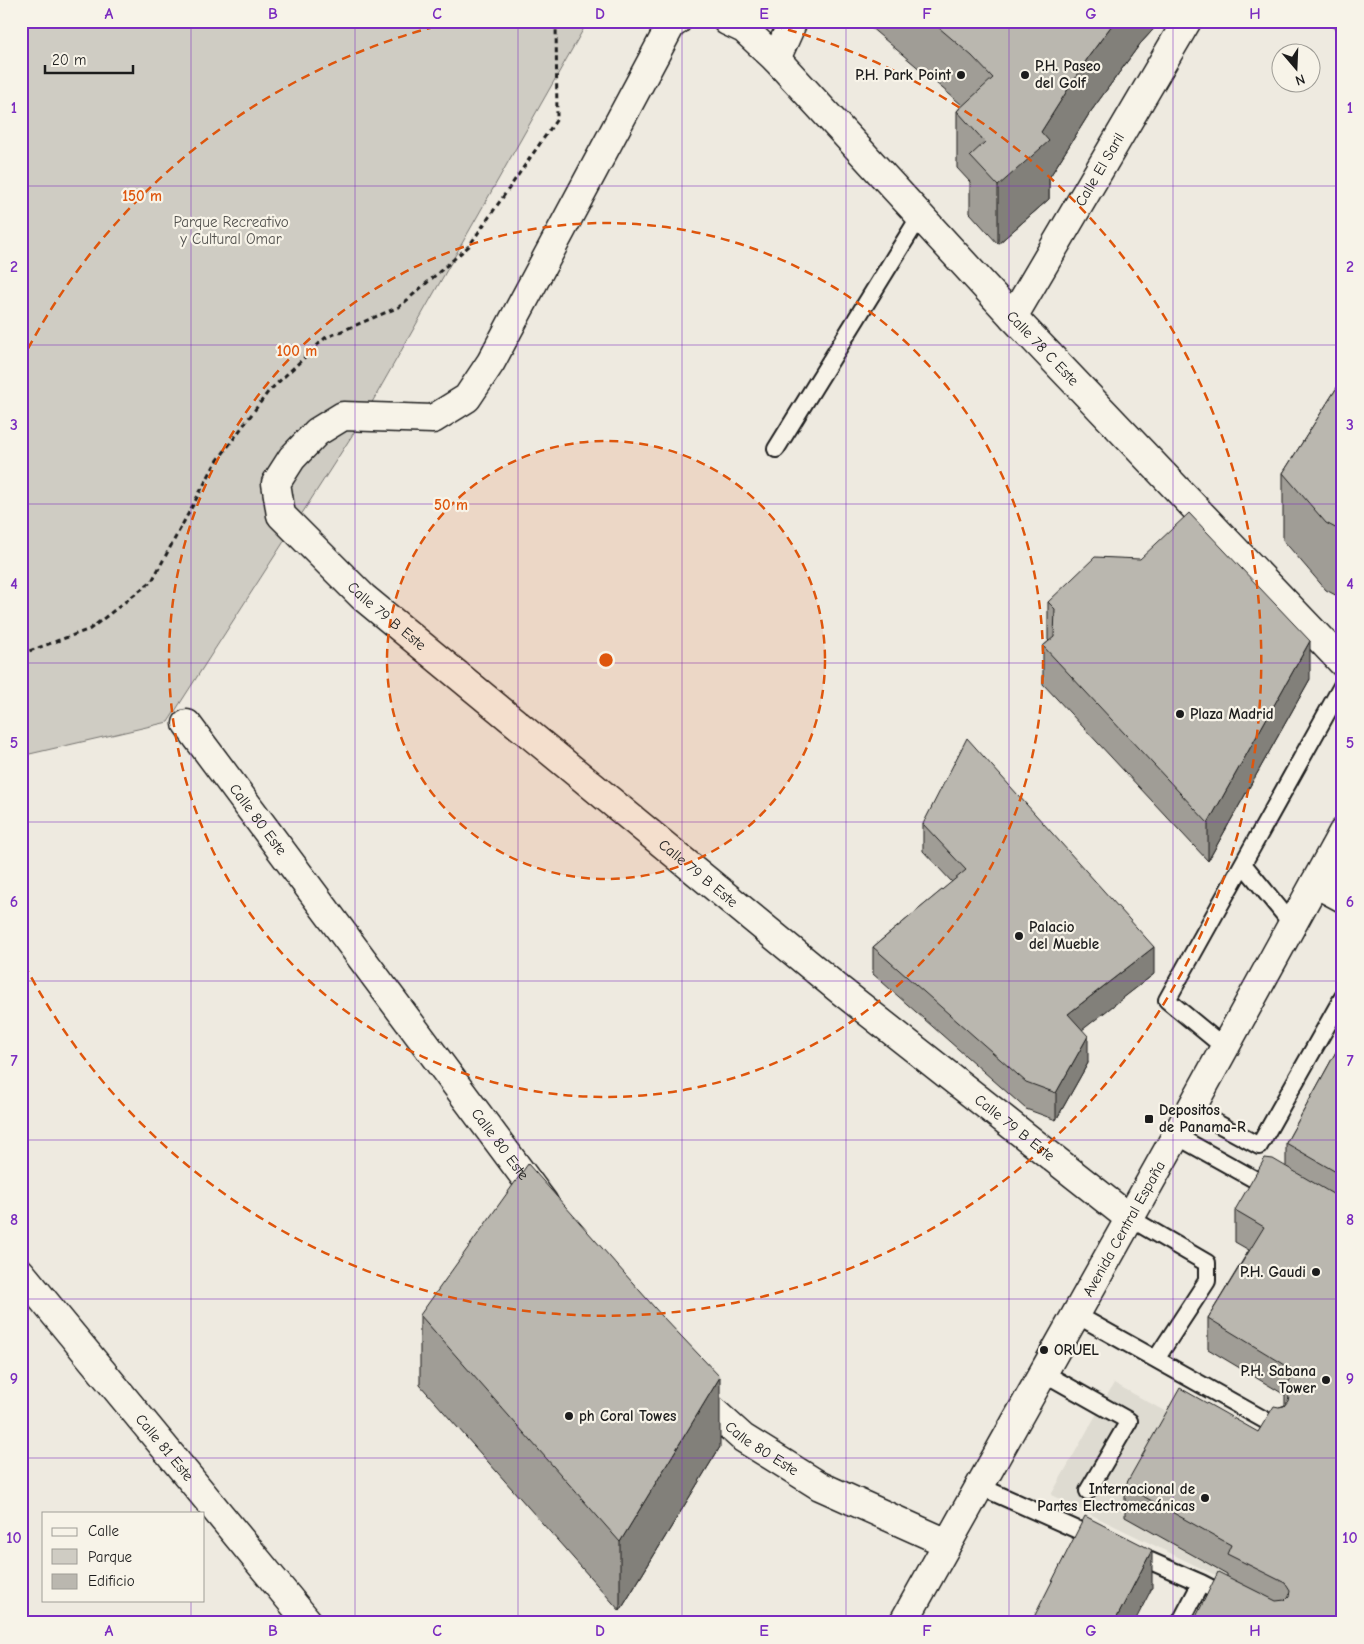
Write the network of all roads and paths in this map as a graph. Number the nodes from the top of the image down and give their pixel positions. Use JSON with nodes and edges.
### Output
{"nodes":[{"id":1,"x":556,"y":21,"type":"edge"},
{"id":2,"x":676,"y":21,"type":"edge"},
{"id":3,"x":727,"y":21,"type":"edge"},
{"id":4,"x":793,"y":21,"type":"edge"},
{"id":5,"x":1187,"y":21,"type":"edge"},
{"id":6,"x":776,"y":59,"type":"junction"},
{"id":7,"x":920,"y":216,"type":"junction"},
{"id":8,"x":1013,"y":317,"type":"junction"},
{"id":9,"x":776,"y":449,"type":"dead end"},
{"id":10,"x":21,"y":654,"type":"edge"},
{"id":11,"x":1343,"y":663,"type":"edge"},
{"id":12,"x":1343,"y":684,"type":"edge"},
{"id":13,"x":187,"y":724,"type":"dead end"},
{"id":14,"x":1343,"y":832,"type":"edge"},
{"id":15,"x":1243,"y":864,"type":"junction"},
{"id":16,"x":1315,"y":883,"type":"junction"},
{"id":17,"x":1343,"y":898,"type":"edge"},
{"id":18,"x":1292,"y":924,"type":"junction"},
{"id":19,"x":1343,"y":997,"type":"edge"},
{"id":20,"x":1224,"y":1047,"type":"junction"},
{"id":21,"x":1191,"y":1109,"type":"junction"},
{"id":22,"x":1175,"y":1135,"type":"junction"},
{"id":23,"x":1284,"y":1185,"type":"edge"},
{"id":24,"x":1128,"y":1217,"type":"junction"},
{"id":25,"x":561,"y":1225,"type":"edge"},
{"id":26,"x":21,"y":1273,"type":"edge"},
{"id":27,"x":1075,"y":1314,"type":"junction"},
{"id":28,"x":1156,"y":1359,"type":"junction"},
{"id":29,"x":1042,"y":1372,"type":"junction"},
{"id":30,"x":674,"y":1376,"type":"edge"},
{"id":31,"x":1279,"y":1428,"type":"edge"},
{"id":32,"x":978,"y":1486,"type":"junction"},
{"id":33,"x":1088,"y":1490,"type":"dead end"},
{"id":34,"x":947,"y":1543,"type":"junction"},
{"id":35,"x":1201,"y":1583,"type":"junction"},
{"id":36,"x":1247,"y":1606,"type":"edge"},
{"id":37,"x":309,"y":1623,"type":"edge"},
{"id":38,"x":903,"y":1623,"type":"edge"},
{"id":39,"x":1180,"y":1623,"type":"edge"}],
"edges":[{"from":1,"to":10,"type":"path"},
{"from":2,"to":24,"type":"street","name":"Calle 79 B Este"},
{"from":3,"to":6,"type":"street","name":"Calle 78 C Este"},
{"from":4,"to":6,"type":"street"},
{"from":5,"to":8,"type":"street","name":"Calle El Saril"},
{"from":6,"to":7,"type":"street","name":"Calle 78 C Este"},
{"from":7,"to":8,"type":"street","name":"Calle 78 C Este"},
{"from":7,"to":9,"type":"lane"},
{"from":8,"to":11,"type":"street","name":"Calle 78 C Este"},
{"from":12,"to":15,"type":"lane"},
{"from":13,"to":25,"type":"street","name":"Calle 80 Este"},
{"from":14,"to":16,"type":"street","name":"Avenida Central España"},
{"from":15,"to":18,"type":"lane"},
{"from":15,"to":20,"type":"lane"},
{"from":16,"to":17,"type":"street"},
{"from":16,"to":18,"type":"street","name":"Avenida Central España"},
{"from":18,"to":20,"type":"street","name":"Avenida Central España"},
{"from":19,"to":21,"type":"lane"},
{"from":20,"to":21,"type":"street","name":"Avenida Central España"},
{"from":21,"to":22,"type":"street","name":"Avenida Central España"},
{"from":22,"to":23,"type":"lane"},
{"from":22,"to":24,"type":"street","name":"Avenida Central España"},
{"from":24,"to":27,"type":"street","name":"Avenida Central España"},
{"from":24,"to":28,"type":"lane"},
{"from":26,"to":37,"type":"street","name":"Calle 81 Este"},
{"from":27,"to":28,"type":"lane"},
{"from":27,"to":29,"type":"street","name":"Avenida Central España"},
{"from":28,"to":31,"type":"lane"},
{"from":29,"to":32,"type":"street","name":"Avenida Central España"},
{"from":29,"to":33,"type":"lane"},
{"from":30,"to":34,"type":"street","name":"Calle 80 Este"},
{"from":32,"to":34,"type":"street","name":"Avenida Central España"},
{"from":32,"to":35,"type":"lane"},
{"from":34,"to":38,"type":"street","name":"Avenida Central España"},
{"from":35,"to":36,"type":"lane"},
{"from":35,"to":39,"type":"lane"}]}
